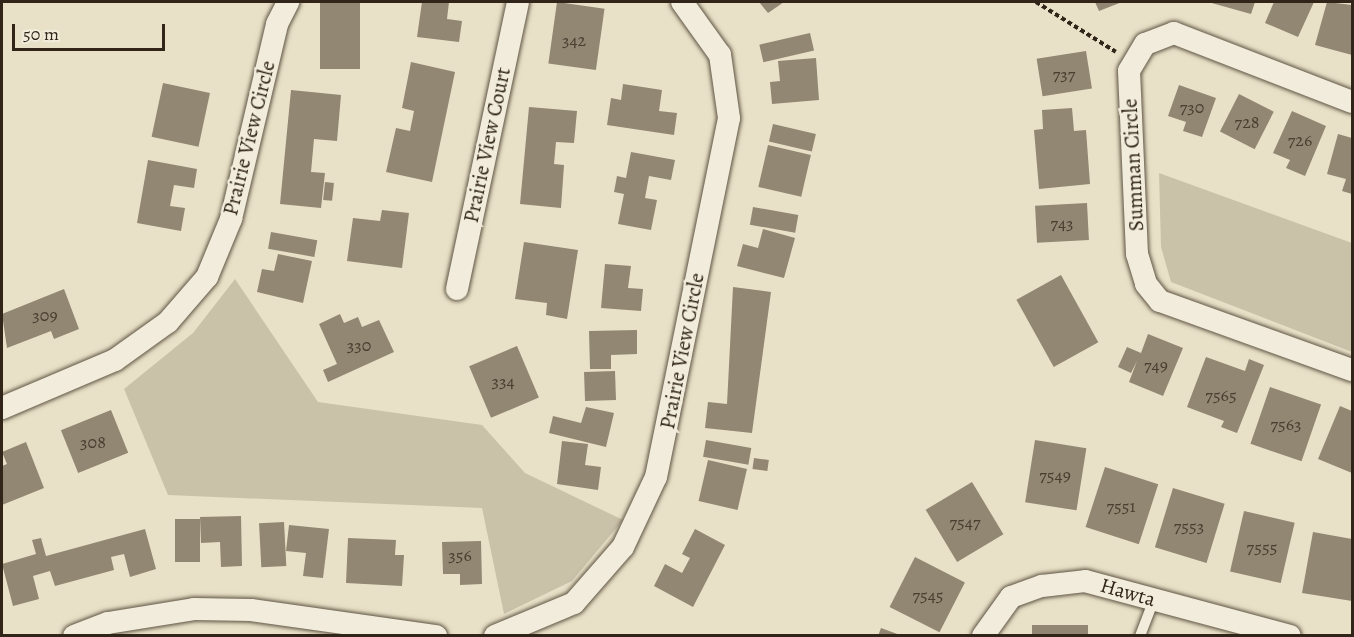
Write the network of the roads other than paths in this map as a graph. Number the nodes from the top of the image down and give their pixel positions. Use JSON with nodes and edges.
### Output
{"nodes":[{"id":1,"x":288,"y":2,"type":"edge"},
{"id":2,"x":518,"y":2,"type":"edge"},
{"id":3,"x":682,"y":2,"type":"edge"},
{"id":4,"x":1353,"y":102,"type":"edge"},
{"id":5,"x":457,"y":289,"type":"dead end"},
{"id":6,"x":1353,"y":370,"type":"edge"},
{"id":7,"x":2,"y":408,"type":"edge"},
{"id":8,"x":1154,"y":600,"type":"junction"},
{"id":9,"x":1285,"y":635,"type":"edge"},
{"id":10,"x":74,"y":636,"type":"edge"},
{"id":11,"x":436,"y":636,"type":"edge"},
{"id":12,"x":495,"y":636,"type":"edge"},
{"id":13,"x":983,"y":636,"type":"edge"},
{"id":14,"x":1140,"y":636,"type":"edge"}],
"edges":[{"from":1,"to":7,"type":"street","name":"Prairie View Circle"},
{"from":2,"to":5,"type":"street","name":"Prairie View Court"},
{"from":3,"to":12,"type":"street","name":"Prairie View Circle"},
{"from":4,"to":6,"type":"street","name":"Summan Circle"},
{"from":8,"to":9,"type":"street","name":"Hawta"},
{"from":8,"to":13,"type":"street","name":"Hawta"},
{"from":8,"to":14,"type":"lane"},
{"from":10,"to":11,"type":"street"}]}
